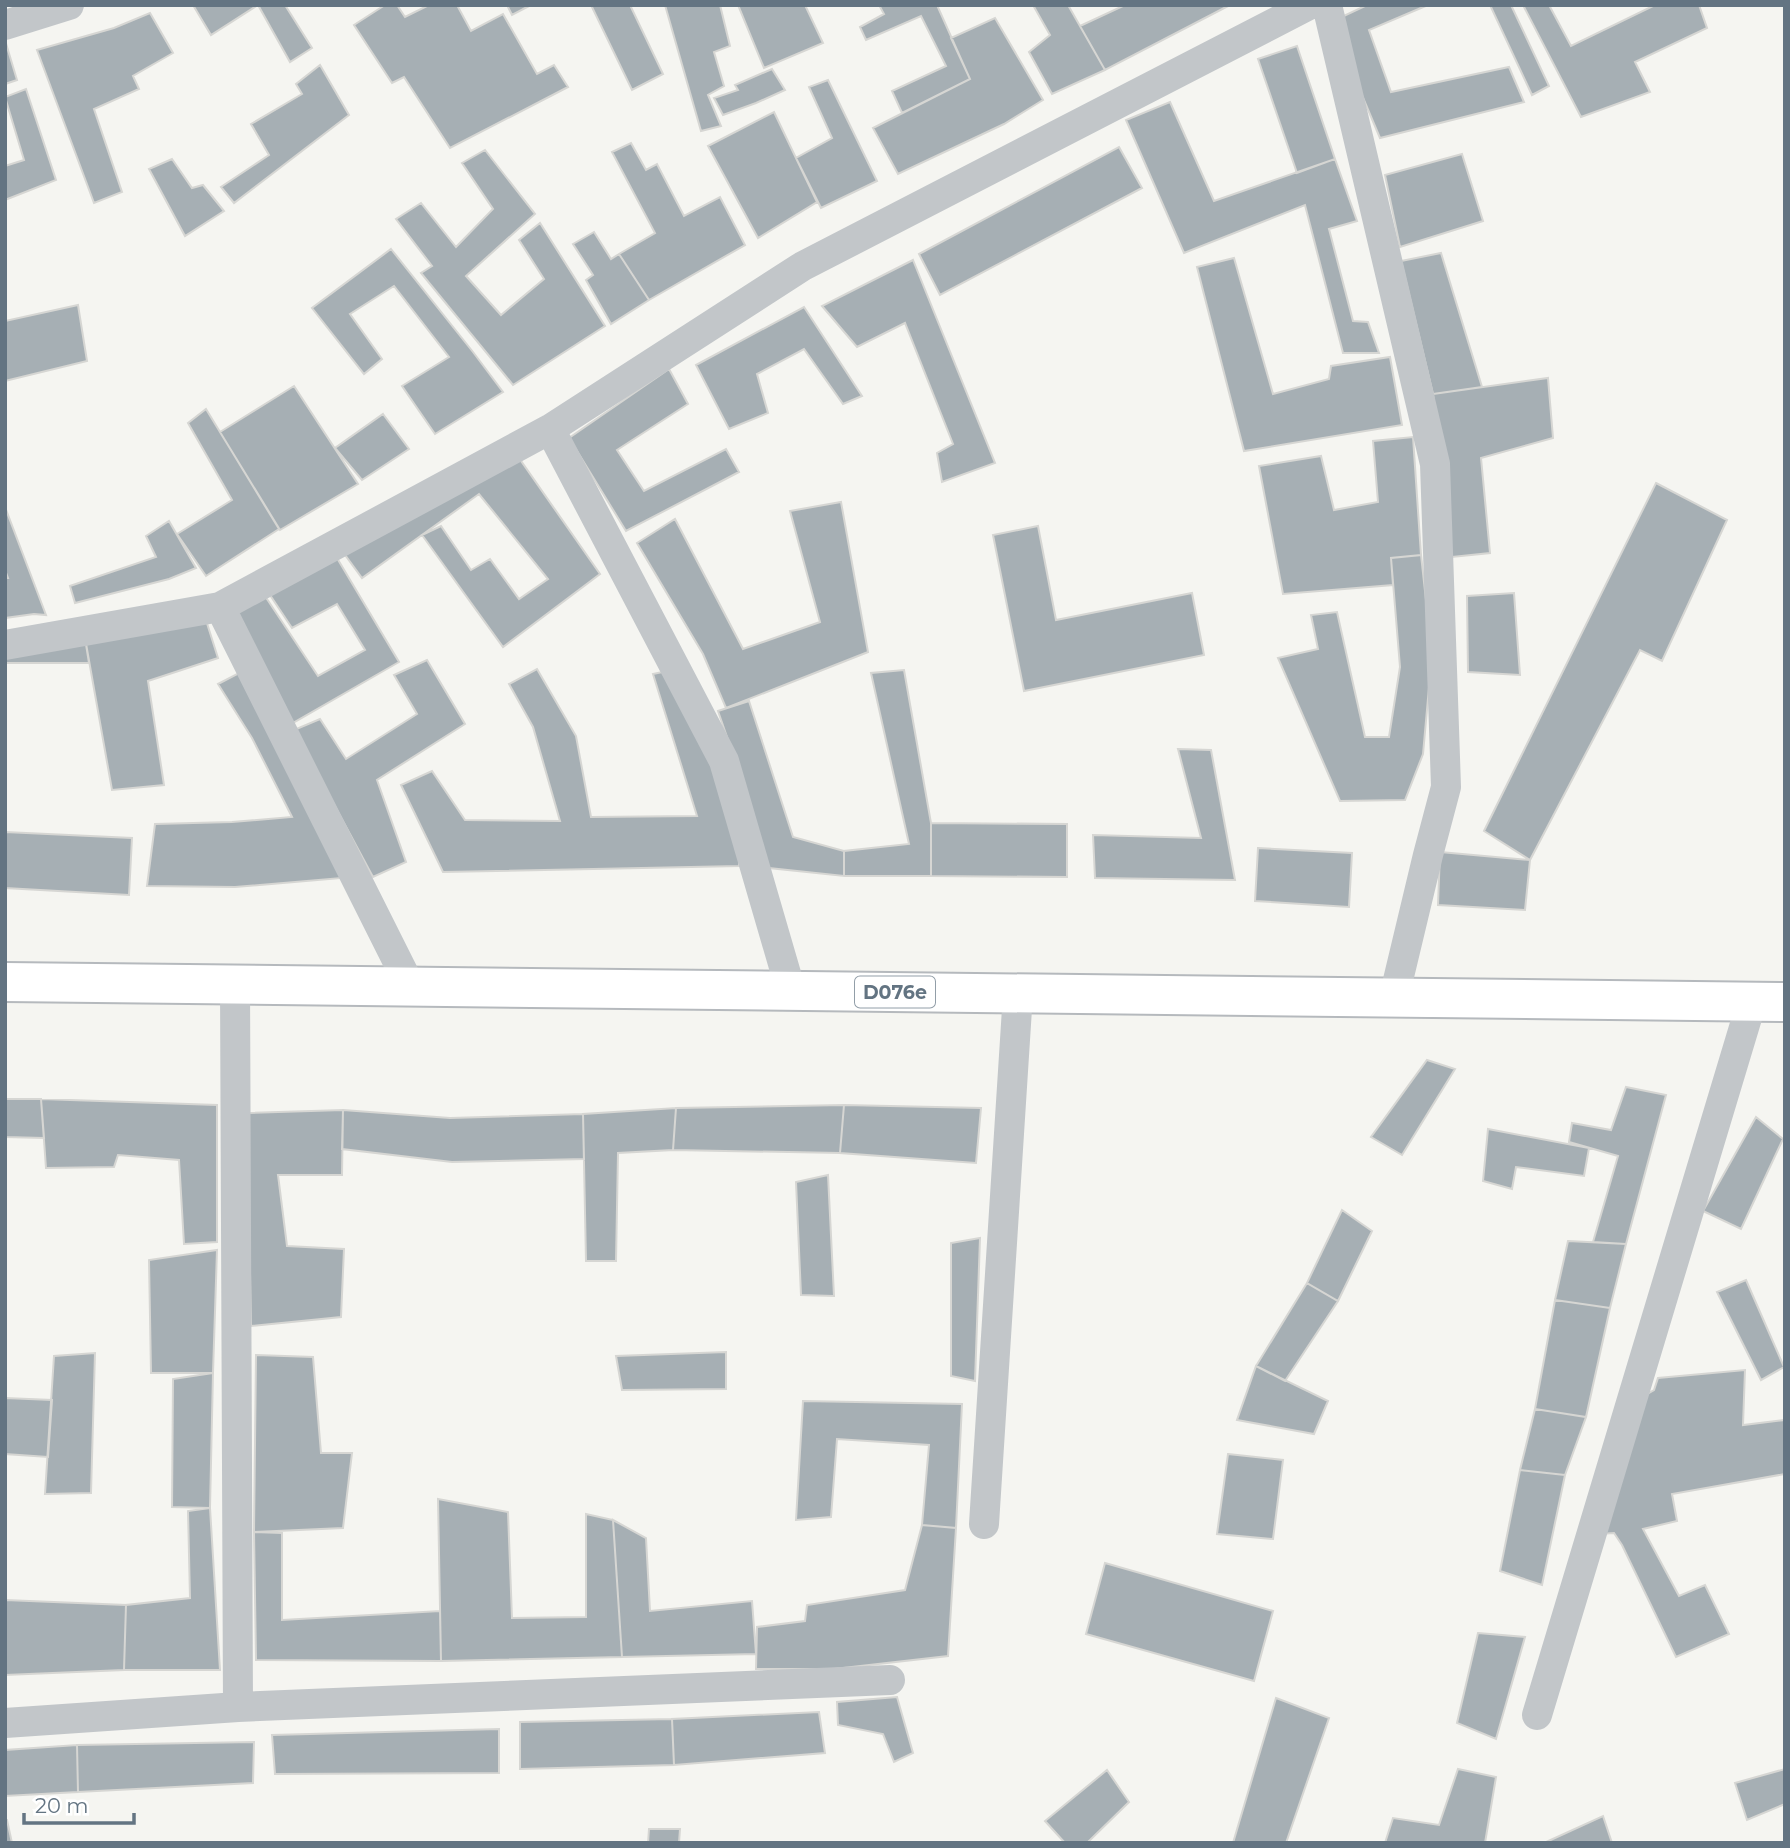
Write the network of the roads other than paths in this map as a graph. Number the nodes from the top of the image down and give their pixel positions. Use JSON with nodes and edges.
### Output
{"nodes":[{"id":1,"x":69,"y":5,"type":"edge"},
{"id":2,"x":1309,"y":5,"type":"edge"},
{"id":3,"x":1327,"y":5,"type":"edge"},
{"id":4,"x":5,"y":25,"type":"edge"},
{"id":5,"x":550,"y":429,"type":"junction"},
{"id":6,"x":220,"y":607,"type":"junction"},
{"id":7,"x":5,"y":645,"type":"edge"},
{"id":8,"x":5,"y":982,"type":"edge"},
{"id":9,"x":235,"y":984,"type":"junction"},
{"id":10,"x":410,"y":986,"type":"junction"},
{"id":11,"x":791,"y":991,"type":"junction"},
{"id":12,"x":1017,"y":993,"type":"junction"},
{"id":13,"x":1394,"y":997,"type":"junction"},
{"id":14,"x":1768,"y":1002,"type":"edge"},
{"id":15,"x":984,"y":1524,"type":"dead end"},
{"id":16,"x":890,"y":1680,"type":"dead end"},
{"id":17,"x":239,"y":1707,"type":"junction"},
{"id":18,"x":1537,"y":1715,"type":"dead end"},
{"id":19,"x":5,"y":1723,"type":"edge"}],
"edges":[{"from":1,"to":4,"type":"street"},
{"from":2,"to":5,"type":"street"},
{"from":3,"to":13,"type":"street"},
{"from":5,"to":6,"type":"street"},
{"from":5,"to":11,"type":"street"},
{"from":6,"to":7,"type":"street"},
{"from":6,"to":10,"type":"street"},
{"from":8,"to":9,"type":"main road","number":"D076e"},
{"from":9,"to":10,"type":"main road","number":"D076e"},
{"from":9,"to":17,"type":"street"},
{"from":10,"to":11,"type":"main road","number":"D076e"},
{"from":11,"to":12,"type":"main road","number":"D076e"},
{"from":12,"to":13,"type":"main road","number":"D076e"},
{"from":12,"to":15,"type":"street"},
{"from":13,"to":14,"type":"main road","number":"D076e"},
{"from":14,"to":18,"type":"street"},
{"from":16,"to":17,"type":"street"},
{"from":17,"to":19,"type":"street"}]}
